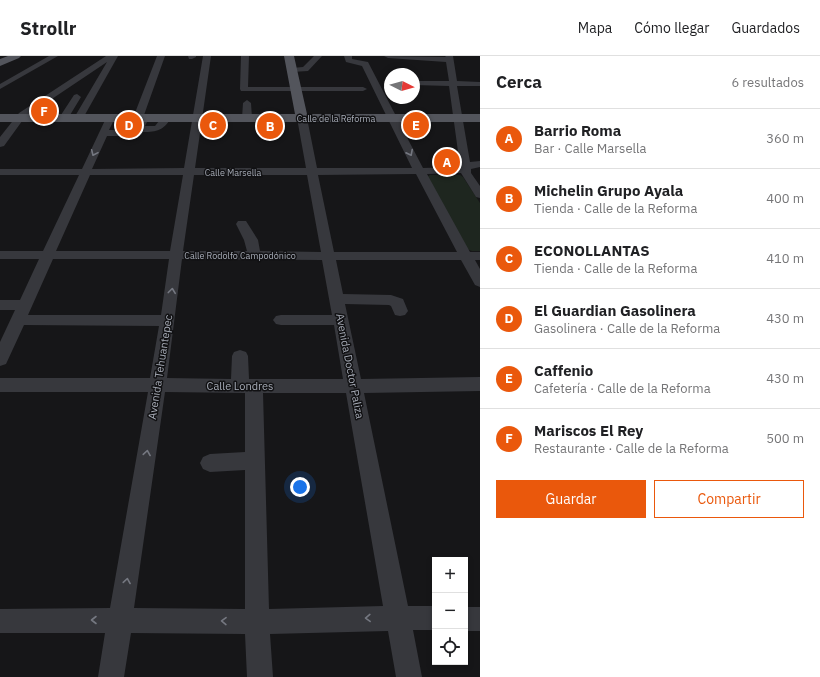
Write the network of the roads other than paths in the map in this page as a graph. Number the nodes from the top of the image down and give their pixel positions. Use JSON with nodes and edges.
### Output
{"nodes":[{"id":1,"x":16,"y":56,"type":"edge"},
{"id":2,"x":54,"y":56,"type":"edge"},
{"id":3,"x":111,"y":56,"type":"edge"},
{"id":4,"x":114,"y":56,"type":"edge"},
{"id":5,"x":207,"y":56,"type":"edge"},
{"id":6,"x":245,"y":56,"type":"edge"},
{"id":7,"x":348,"y":56,"type":"edge"},
{"id":8,"x":388,"y":56,"type":"edge"},
{"id":9,"x":163,"y":57,"type":"edge"},
{"id":10,"x":317,"y":57,"type":"edge"},
{"id":11,"x":449,"y":58,"type":"edge"},
{"id":12,"x":294,"y":60,"type":"edge"},
{"id":13,"x":0,"y":63,"type":"edge"},
{"id":14,"x":234,"y":83,"type":"dead end"},
{"id":15,"x":244,"y":83,"type":"junction"},
{"id":16,"x":420,"y":83,"type":"edge"},
{"id":17,"x":454,"y":83,"type":"junction"},
{"id":18,"x":480,"y":84,"type":"edge"},
{"id":19,"x":0,"y":87,"type":"edge"},
{"id":20,"x":296,"y":89,"type":"junction"},
{"id":21,"x":363,"y":89,"type":"dead end"},
{"id":22,"x":77,"y":97,"type":"dead end"},
{"id":23,"x":247,"y":103,"type":"dead end"},
{"id":24,"x":0,"y":118,"type":"edge"},
{"id":25,"x":20,"y":118,"type":"junction"},
{"id":26,"x":64,"y":118,"type":"junction"},
{"id":27,"x":79,"y":118,"type":"junction"},
{"id":28,"x":110,"y":118,"type":"junction"},
{"id":29,"x":198,"y":118,"type":"junction"},
{"id":30,"x":247,"y":118,"type":"junction"},
{"id":31,"x":302,"y":118,"type":"junction"},
{"id":32,"x":393,"y":118,"type":"junction"},
{"id":33,"x":459,"y":118,"type":"junction"},
{"id":34,"x":480,"y":118,"type":"edge"},
{"id":35,"x":141,"y":121,"type":"junction"},
{"id":36,"x":104,"y":133,"type":"junction"},
{"id":37,"x":0,"y":144,"type":"edge"},
{"id":38,"x":480,"y":164,"type":"edge"},
{"id":39,"x":465,"y":166,"type":"junction"},
{"id":40,"x":0,"y":172,"type":"edge"},
{"id":41,"x":86,"y":172,"type":"junction"},
{"id":42,"x":190,"y":172,"type":"junction"},
{"id":43,"x":420,"y":172,"type":"junction"},
{"id":44,"x":311,"y":173,"type":"junction"},
{"id":45,"x":480,"y":195,"type":"edge"},
{"id":46,"x":242,"y":224,"type":"dead end"},
{"id":47,"x":0,"y":255,"type":"edge"},
{"id":48,"x":47,"y":255,"type":"junction"},
{"id":49,"x":176,"y":255,"type":"junction"},
{"id":50,"x":254,"y":255,"type":"junction"},
{"id":51,"x":327,"y":255,"type":"junction"},
{"id":52,"x":466,"y":256,"type":"junction"},
{"id":53,"x":480,"y":256,"type":"edge"},
{"id":54,"x":480,"y":282,"type":"edge"},
{"id":55,"x":337,"y":299,"type":"junction"},
{"id":56,"x":0,"y":305,"type":"edge"},
{"id":57,"x":25,"y":305,"type":"junction"},
{"id":58,"x":400,"y":311,"type":"dead end"},
{"id":59,"x":18,"y":320,"type":"junction"},
{"id":60,"x":281,"y":320,"type":"dead end"},
{"id":61,"x":340,"y":320,"type":"junction"},
{"id":62,"x":168,"y":321,"type":"junction"},
{"id":63,"x":240,"y":356,"type":"dead end"},
{"id":64,"x":0,"y":360,"type":"edge"},
{"id":65,"x":480,"y":384,"type":"edge"},
{"id":66,"x":0,"y":385,"type":"edge"},
{"id":67,"x":158,"y":385,"type":"junction"},
{"id":68,"x":247,"y":386,"type":"junction"},
{"id":69,"x":354,"y":386,"type":"junction"},
{"id":70,"x":255,"y":461,"type":"junction"},
{"id":71,"x":210,"y":462,"type":"dead end"},
{"id":72,"x":397,"y":618,"type":"junction"},
{"id":73,"x":432,"y":618,"type":"edge"},
{"id":74,"x":468,"y":619,"type":"edge"},
{"id":75,"x":480,"y":619,"type":"edge"},
{"id":76,"x":120,"y":620,"type":"junction"},
{"id":77,"x":0,"y":621,"type":"edge"},
{"id":78,"x":257,"y":622,"type":"junction"},
{"id":79,"x":111,"y":677,"type":"edge"},
{"id":80,"x":260,"y":677,"type":"edge"},
{"id":81,"x":409,"y":677,"type":"edge"}],
"edges":[{"from":1,"to":13,"type":"main road"},
{"from":2,"to":19,"type":"street"},
{"from":3,"to":25,"type":"street"},
{"from":4,"to":27,"type":"street"},
{"from":5,"to":29,"type":"street","name":"Avenida Tehuantepec"},
{"from":6,"to":15,"type":"street"},
{"from":7,"to":32,"type":"street"},
{"from":8,"to":11,"type":"street"},
{"from":9,"to":35,"type":"street"},
{"from":10,"to":12,"type":"street"},
{"from":10,"to":12,"type":"street"},
{"from":11,"to":17,"type":"street"},
{"from":12,"to":20,"type":"main road","name":"Avenida Doctor Paliza"},
{"from":14,"to":15,"type":"street"},
{"from":15,"to":20,"type":"street"},
{"from":16,"to":17,"type":"street"},
{"from":17,"to":18,"type":"street"},
{"from":17,"to":33,"type":"street"},
{"from":20,"to":21,"type":"street"},
{"from":20,"to":31,"type":"main road","name":"Avenida Doctor Paliza"},
{"from":22,"to":26,"type":"street"},
{"from":23,"to":30,"type":"street"},
{"from":24,"to":25,"type":"main road","name":"Calle de la Reforma"},
{"from":25,"to":26,"type":"main road","name":"Calle de la Reforma"},
{"from":25,"to":37,"type":"street"},
{"from":26,"to":27,"type":"main road","name":"Calle de la Reforma"},
{"from":27,"to":28,"type":"main road","name":"Calle de la Reforma"},
{"from":28,"to":35,"type":"main road","name":"Calle de la Reforma"},
{"from":28,"to":36,"type":"street"},
{"from":29,"to":30,"type":"main road","name":"Calle de la Reforma"},
{"from":29,"to":35,"type":"main road","name":"Calle de la Reforma"},
{"from":29,"to":42,"type":"street","name":"Avenida Tehuantepec"},
{"from":30,"to":31,"type":"main road","name":"Calle de la Reforma"},
{"from":31,"to":32,"type":"main road","name":"Calle de la Reforma"},
{"from":31,"to":44,"type":"street","name":"Avenida Doctor Paliza"},
{"from":32,"to":33,"type":"main road","name":"Calle de la Reforma"},
{"from":32,"to":43,"type":"street","one_way":true},
{"from":33,"to":34,"type":"main road","name":"Calle de la Reforma"},
{"from":33,"to":39,"type":"street"},
{"from":35,"to":36,"type":"street"},
{"from":36,"to":41,"type":"street","one_way":true},
{"from":38,"to":39,"type":"street","name":"Calle Marsella"},
{"from":39,"to":43,"type":"street","name":"Calle Marsella"},
{"from":39,"to":45,"type":"street"},
{"from":40,"to":41,"type":"street","name":"Calle Marsella"},
{"from":41,"to":42,"type":"street","name":"Calle Marsella"},
{"from":41,"to":48,"type":"street"},
{"from":42,"to":44,"type":"street","name":"Calle Marsella"},
{"from":42,"to":49,"type":"street","name":"Avenida Tehuantepec"},
{"from":43,"to":44,"type":"street","name":"Calle Marsella"},
{"from":43,"to":52,"type":"street"},
{"from":44,"to":51,"type":"street","name":"Avenida Doctor Paliza"},
{"from":46,"to":50,"type":"street"},
{"from":47,"to":48,"type":"street","name":"Calle Rodolfo Campodónico"},
{"from":48,"to":49,"type":"street","name":"Calle Rodolfo Campodónico"},
{"from":48,"to":57,"type":"street"},
{"from":49,"to":50,"type":"street","name":"Calle Rodolfo Campodónico"},
{"from":62,"to":49,"type":"street","name":"Avenida Tehuantepec","one_way":true},
{"from":50,"to":51,"type":"street","name":"Calle Rodolfo Campodónico"},
{"from":51,"to":52,"type":"street","name":"Calle Rodolfo Campodónico"},
{"from":51,"to":55,"type":"street","name":"Avenida Doctor Paliza"},
{"from":52,"to":53,"type":"street","name":"Calle Rodolfo Campodónico"},
{"from":52,"to":54,"type":"street"},
{"from":55,"to":58,"type":"street"},
{"from":55,"to":61,"type":"street","name":"Avenida Doctor Paliza"},
{"from":56,"to":57,"type":"street"},
{"from":57,"to":59,"type":"street"},
{"from":59,"to":62,"type":"street"},
{"from":59,"to":64,"type":"street"},
{"from":60,"to":61,"type":"street"},
{"from":61,"to":69,"type":"street","name":"Avenida Doctor Paliza"},
{"from":62,"to":67,"type":"street","name":"Avenida Tehuantepec"},
{"from":63,"to":68,"type":"street"},
{"from":65,"to":69,"type":"street","name":"Calle Londres"},
{"from":66,"to":67,"type":"street","name":"Calle Londres"},
{"from":67,"to":68,"type":"street","name":"Calle Londres"},
{"from":76,"to":67,"type":"street","name":"Avenida Tehuantepec","one_way":true},
{"from":68,"to":69,"type":"street","name":"Calle Londres"},
{"from":68,"to":70,"type":"street"},
{"from":69,"to":72,"type":"street","name":"Avenida Doctor Paliza"},
{"from":70,"to":71,"type":"street"},
{"from":70,"to":78,"type":"street"},
{"from":72,"to":73,"type":"street"},
{"from":72,"to":78,"type":"street","one_way":true},
{"from":72,"to":81,"type":"street","name":"Avenida Doctor Paliza"},
{"from":74,"to":75,"type":"street"},
{"from":76,"to":77,"type":"street","one_way":true},
{"from":78,"to":76,"type":"street","one_way":true},
{"from":76,"to":79,"type":"street","name":"Avenida Tehuantepec"},
{"from":78,"to":80,"type":"street"}]}
